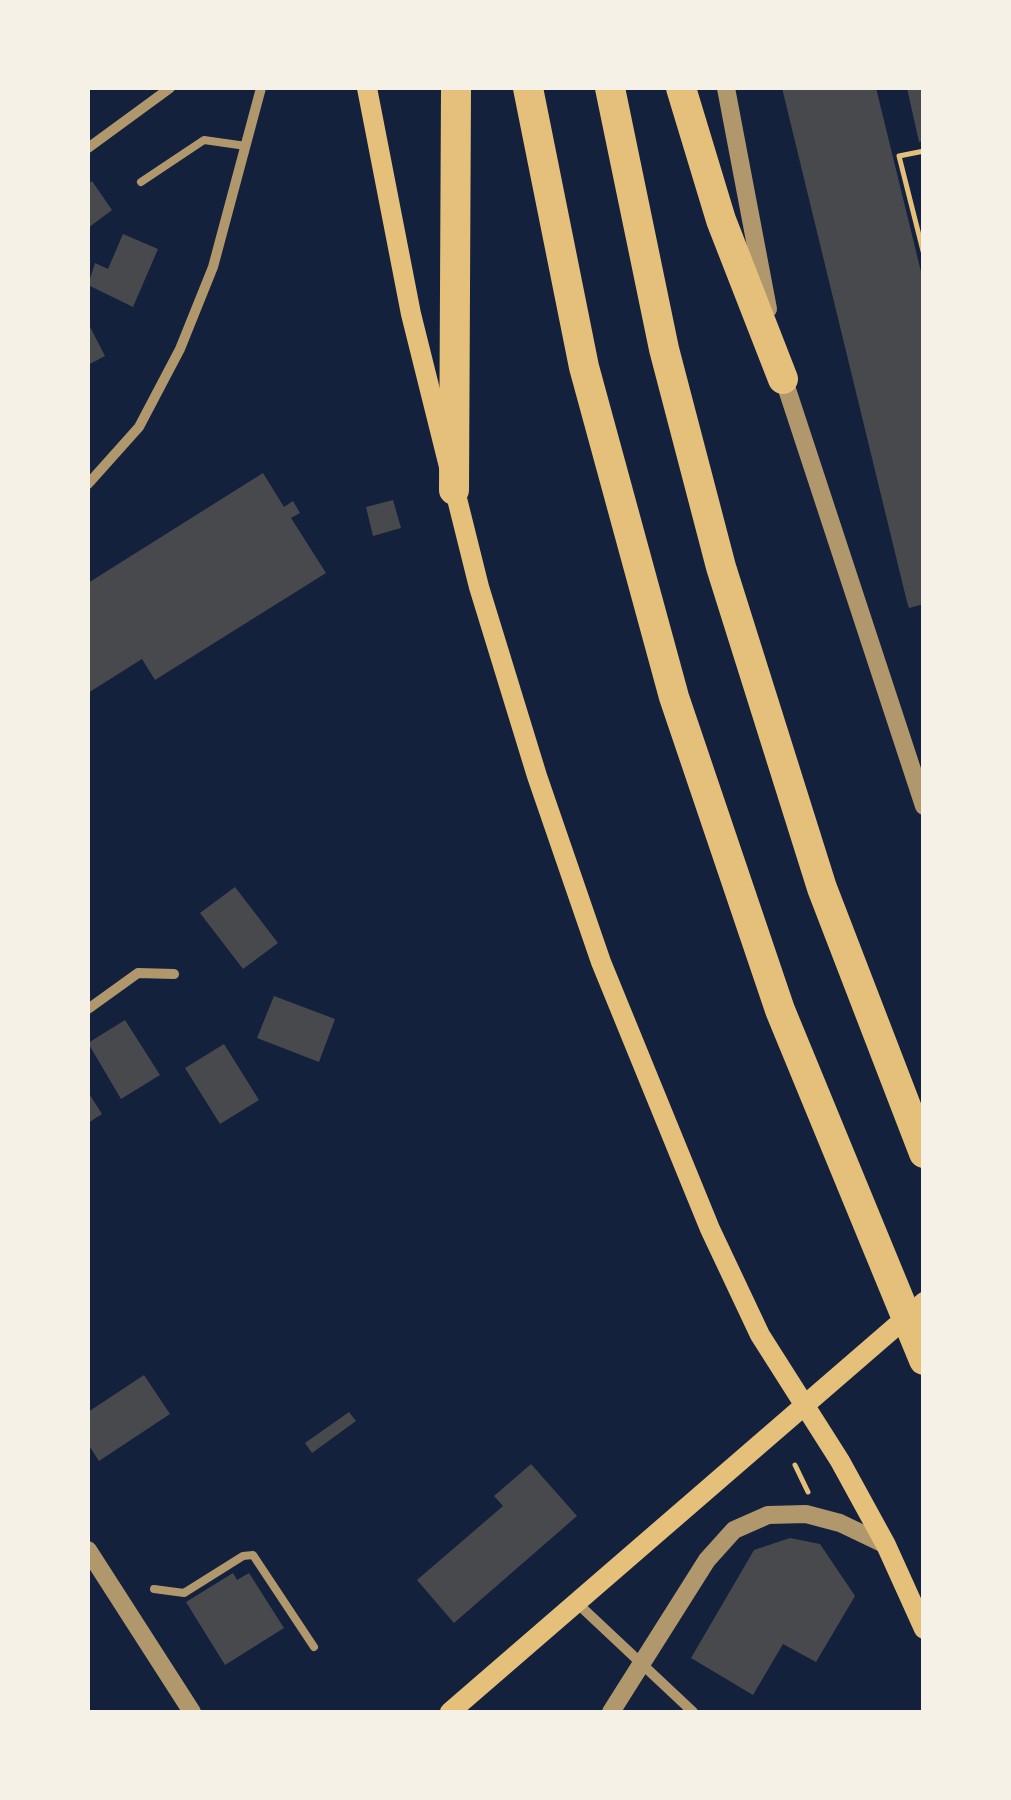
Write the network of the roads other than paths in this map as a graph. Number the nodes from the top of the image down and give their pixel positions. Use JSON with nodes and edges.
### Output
{"nodes":[{"id":1,"x":170,"y":88,"type":"edge"},
{"id":2,"x":260,"y":88,"type":"edge"},
{"id":3,"x":367,"y":88,"type":"edge"},
{"id":4,"x":456,"y":88,"type":"edge"},
{"id":5,"x":528,"y":88,"type":"edge"},
{"id":6,"x":610,"y":88,"type":"edge"},
{"id":7,"x":681,"y":88,"type":"edge"},
{"id":8,"x":726,"y":88,"type":"edge"},
{"id":9,"x":246,"y":146,"type":"junction"},
{"id":10,"x":88,"y":148,"type":"edge"},
{"id":11,"x":141,"y":182,"type":"dead end"},
{"id":12,"x":784,"y":378,"type":"junction"},
{"id":13,"x":88,"y":484,"type":"edge"},
{"id":14,"x":454,"y":490,"type":"junction"},
{"id":15,"x":924,"y":806,"type":"edge"},
{"id":16,"x":174,"y":974,"type":"dead end"},
{"id":17,"x":88,"y":1009,"type":"edge"},
{"id":18,"x":924,"y":1153,"type":"edge"},
{"id":19,"x":924,"y":1302,"type":"edge"},
{"id":20,"x":924,"y":1360,"type":"edge"},
{"id":21,"x":805,"y":1405,"type":"junction"},
{"id":22,"x":886,"y":1545,"type":"junction"},
{"id":23,"x":88,"y":1550,"type":"edge"},
{"id":24,"x":154,"y":1588,"type":"dead end"},
{"id":25,"x":577,"y":1603,"type":"junction"},
{"id":26,"x":924,"y":1629,"type":"edge"},
{"id":27,"x":314,"y":1647,"type":"dead end"},
{"id":28,"x":645,"y":1666,"type":"junction"},
{"id":29,"x":192,"y":1712,"type":"edge"},
{"id":30,"x":450,"y":1712,"type":"edge"},
{"id":31,"x":612,"y":1712,"type":"edge"},
{"id":32,"x":693,"y":1712,"type":"edge"}],
"edges":[{"from":1,"to":10,"type":"street"},
{"from":2,"to":9,"type":"street"},
{"from":3,"to":14,"type":"main road"},
{"from":4,"to":14,"type":"highway"},
{"from":5,"to":20,"type":"highway"},
{"from":6,"to":18,"type":"highway"},
{"from":7,"to":12,"type":"highway"},
{"from":8,"to":12,"type":"street"},
{"from":9,"to":11,"type":"lane"},
{"from":9,"to":13,"type":"street"},
{"from":12,"to":15,"type":"street"},
{"from":14,"to":21,"type":"main road"},
{"from":16,"to":17,"type":"street"},
{"from":19,"to":21,"type":"main road"},
{"from":21,"to":22,"type":"main road"},
{"from":21,"to":25,"type":"main road"},
{"from":22,"to":26,"type":"main road"},
{"from":22,"to":28,"type":"street"},
{"from":23,"to":29,"type":"street"},
{"from":24,"to":27,"type":"lane"},
{"from":25,"to":28,"type":"street"},
{"from":25,"to":30,"type":"main road"},
{"from":28,"to":31,"type":"street"},
{"from":28,"to":32,"type":"street"}]}
